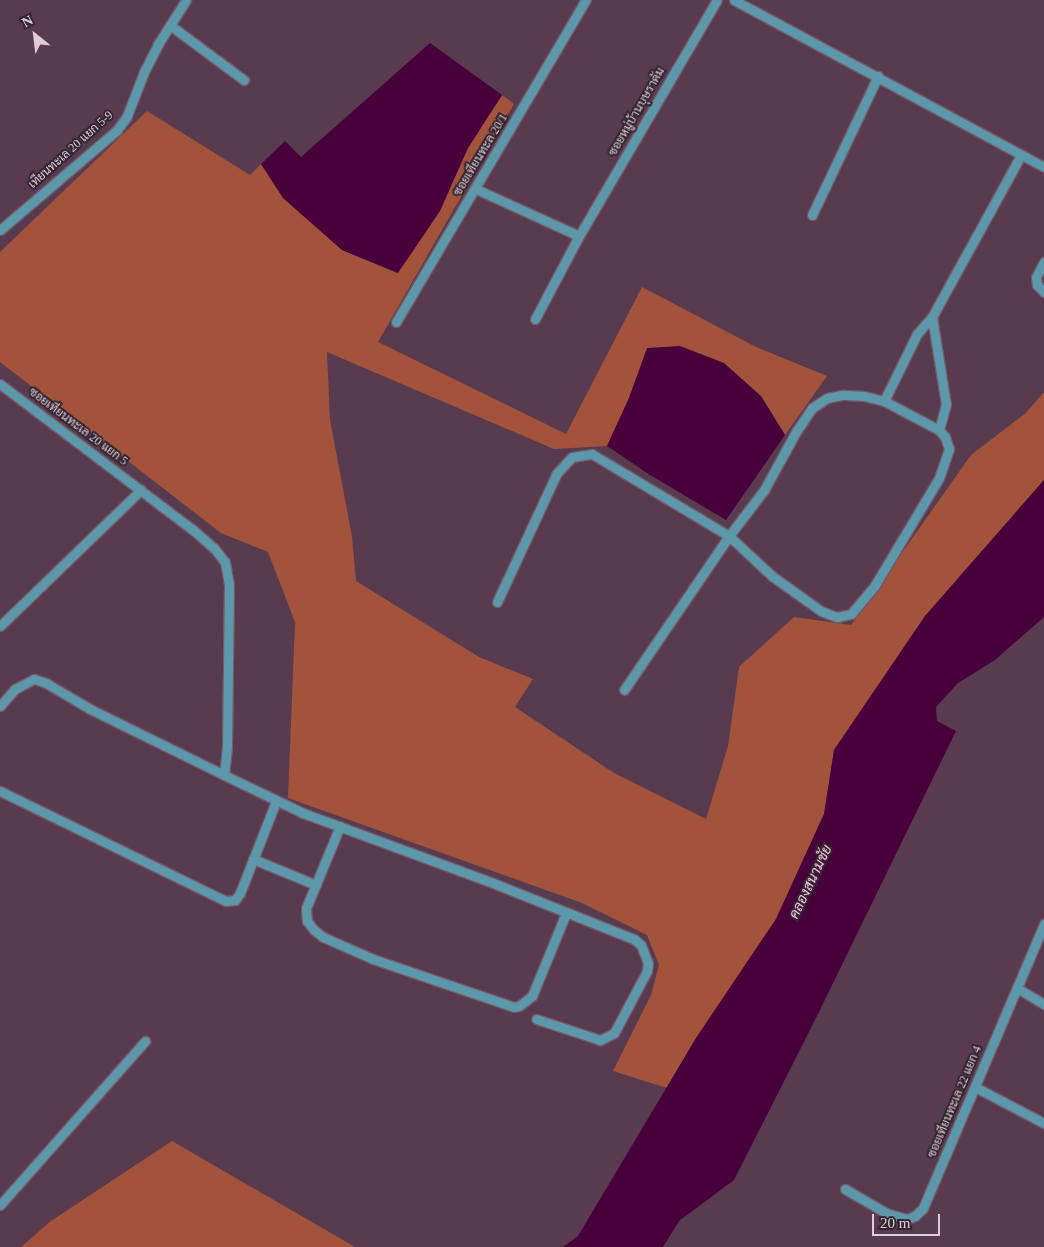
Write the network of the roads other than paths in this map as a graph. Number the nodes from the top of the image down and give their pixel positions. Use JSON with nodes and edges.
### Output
{"nodes":[{"id":1,"x":186,"y":0,"type":"edge"},
{"id":2,"x":586,"y":0,"type":"edge"},
{"id":3,"x":717,"y":0,"type":"edge"},
{"id":4,"x":734,"y":0,"type":"edge"},
{"id":5,"x":170,"y":25,"type":"junction"},
{"id":6,"x":878,"y":76,"type":"junction"},
{"id":7,"x":244,"y":80,"type":"dead end"},
{"id":8,"x":1021,"y":155,"type":"junction"},
{"id":9,"x":1044,"y":167,"type":"edge"},
{"id":10,"x":476,"y":189,"type":"junction"},
{"id":11,"x":812,"y":215,"type":"dead end"},
{"id":12,"x":0,"y":230,"type":"edge"},
{"id":13,"x":579,"y":236,"type":"junction"},
{"id":14,"x":1044,"y":262,"type":"edge"},
{"id":15,"x":1044,"y":292,"type":"edge"},
{"id":16,"x":932,"y":317,"type":"junction"},
{"id":17,"x":536,"y":319,"type":"dead end"},
{"id":18,"x":396,"y":322,"type":"dead end"},
{"id":19,"x":0,"y":384,"type":"edge"},
{"id":20,"x":884,"y":401,"type":"junction"},
{"id":21,"x":939,"y":430,"type":"junction"},
{"id":22,"x":141,"y":490,"type":"junction"},
{"id":23,"x":729,"y":536,"type":"junction"},
{"id":24,"x":497,"y":602,"type":"dead end"},
{"id":25,"x":0,"y":626,"type":"edge"},
{"id":26,"x":624,"y":690,"type":"dead end"},
{"id":27,"x":0,"y":706,"type":"edge"},
{"id":28,"x":224,"y":775,"type":"junction"},
{"id":29,"x":0,"y":791,"type":"edge"},
{"id":30,"x":276,"y":801,"type":"junction"},
{"id":31,"x":340,"y":826,"type":"junction"},
{"id":32,"x":253,"y":859,"type":"junction"},
{"id":33,"x":316,"y":885,"type":"junction"},
{"id":34,"x":566,"y":913,"type":"junction"},
{"id":35,"x":1044,"y":924,"type":"edge"},
{"id":36,"x":1017,"y":988,"type":"junction"},
{"id":37,"x":1044,"y":1004,"type":"edge"},
{"id":38,"x":536,"y":1018,"type":"dead end"},
{"id":39,"x":145,"y":1041,"type":"dead end"},
{"id":40,"x":975,"y":1087,"type":"junction"},
{"id":41,"x":1044,"y":1123,"type":"edge"},
{"id":42,"x":845,"y":1189,"type":"dead end"},
{"id":43,"x":0,"y":1205,"type":"edge"}],
"edges":[{"from":1,"to":5,"type":"street","name":"เทียนทะเล 20 แยก 5-9"},
{"from":2,"to":10,"type":"street","name":"ซอยเทียนทะล 20/1"},
{"from":3,"to":13,"type":"street","name":"ซอยหมู่บ้านบุษราคัม"},
{"from":4,"to":6,"type":"street"},
{"from":5,"to":7,"type":"street"},
{"from":5,"to":12,"type":"street","name":"เทียนทะเล 20 แยก 5-9"},
{"from":6,"to":8,"type":"street"},
{"from":6,"to":11,"type":"street"},
{"from":8,"to":9,"type":"street"},
{"from":8,"to":16,"type":"street"},
{"from":10,"to":13,"type":"street"},
{"from":10,"to":18,"type":"street","name":"ซอยเทียนทะล 20/1"},
{"from":13,"to":17,"type":"street","name":"ซอยหมู่บ้านบุษราคัม"},
{"from":14,"to":15,"type":"street"},
{"from":16,"to":20,"type":"street"},
{"from":16,"to":21,"type":"street"},
{"from":19,"to":22,"type":"street","name":"ซอยเทียนทะเล 20 แยก 5"},
{"from":20,"to":21,"type":"street"},
{"from":20,"to":23,"type":"street"},
{"from":21,"to":23,"type":"street"},
{"from":22,"to":25,"type":"street"},
{"from":22,"to":28,"type":"street","name":"ซอยเทียนทะเล 20 แยก 5"},
{"from":23,"to":24,"type":"street"},
{"from":23,"to":26,"type":"street"},
{"from":27,"to":28,"type":"street"},
{"from":28,"to":30,"type":"street"},
{"from":29,"to":32,"type":"street"},
{"from":30,"to":31,"type":"street"},
{"from":30,"to":32,"type":"street"},
{"from":31,"to":33,"type":"street"},
{"from":31,"to":34,"type":"street"},
{"from":32,"to":33,"type":"street"},
{"from":33,"to":34,"type":"street"},
{"from":34,"to":38,"type":"street"},
{"from":35,"to":36,"type":"street","name":"ซอยเทียนทะเล 22 แยก 4"},
{"from":36,"to":37,"type":"street"},
{"from":36,"to":40,"type":"street","name":"ซอยเทียนทะเล 22 แยก 4"},
{"from":39,"to":43,"type":"street"},
{"from":40,"to":41,"type":"street"},
{"from":40,"to":42,"type":"street","name":"ซอยเทียนทะเล 22 แยก 4"}]}
